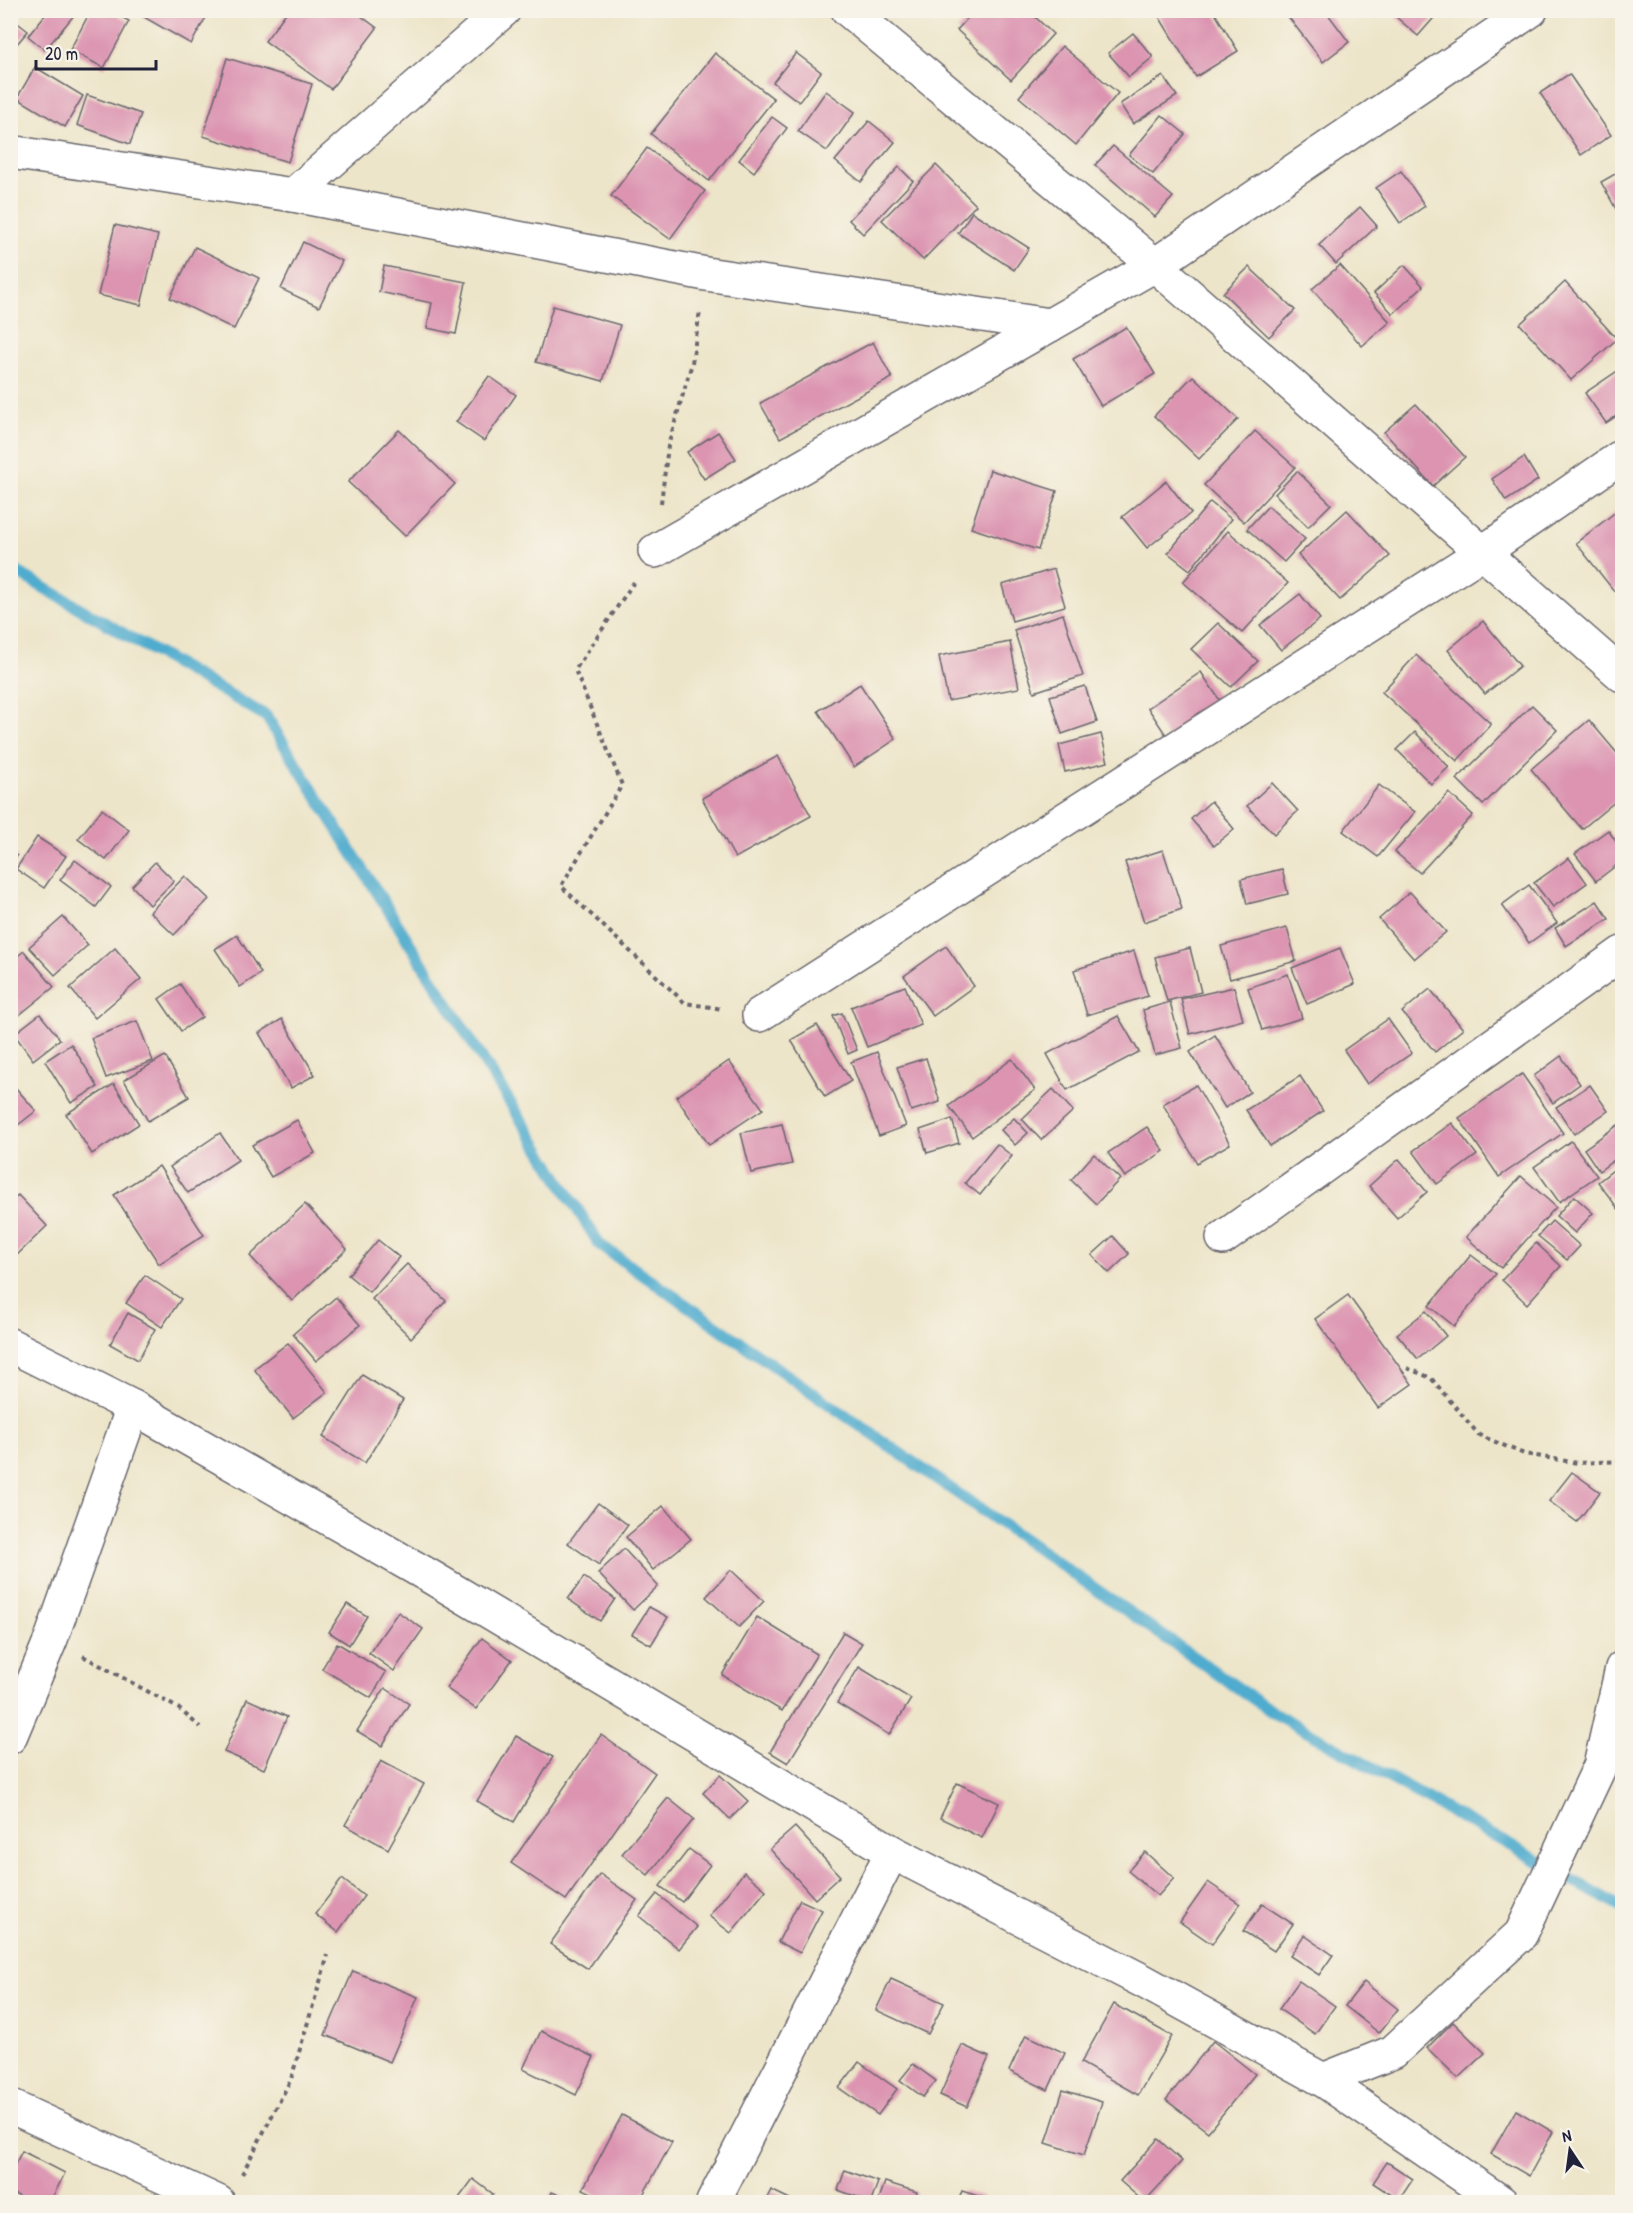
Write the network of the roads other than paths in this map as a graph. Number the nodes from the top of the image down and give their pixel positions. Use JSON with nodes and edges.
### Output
{"nodes":[{"id":1,"x":504,"y":10,"type":"edge"},
{"id":2,"x":848,"y":10,"type":"edge"},
{"id":3,"x":1532,"y":10,"type":"edge"},
{"id":4,"x":10,"y":152,"type":"edge"},
{"id":5,"x":293,"y":195,"type":"junction"},
{"id":6,"x":1155,"y":265,"type":"junction"},
{"id":7,"x":1050,"y":325,"type":"junction"},
{"id":8,"x":1623,"y":456,"type":"edge"},
{"id":9,"x":655,"y":550,"type":"road end"},
{"id":10,"x":1483,"y":552,"type":"junction"},
{"id":11,"x":1623,"y":675,"type":"edge"},
{"id":12,"x":1623,"y":953,"type":"edge"},
{"id":13,"x":759,"y":1016,"type":"road end"},
{"id":14,"x":1223,"y":1238,"type":"dead end"},
{"id":15,"x":10,"y":1345,"type":"edge"},
{"id":16,"x":133,"y":1407,"type":"junction"},
{"id":17,"x":1623,"y":1668,"type":"edge"},
{"id":18,"x":10,"y":1737,"type":"edge"},
{"id":19,"x":892,"y":1852,"type":"junction"},
{"id":20,"x":1323,"y":2079,"type":"junction"},
{"id":21,"x":10,"y":2106,"type":"edge"},
{"id":22,"x":228,"y":2192,"type":"edge"},
{"id":23,"x":713,"y":2202,"type":"edge"},
{"id":24,"x":1501,"y":2202,"type":"edge"}],
"edges":[{"from":1,"to":5,"type":"street"},
{"from":2,"to":6,"type":"street"},
{"from":3,"to":6,"type":"street"},
{"from":4,"to":5,"type":"street"},
{"from":5,"to":7,"type":"street"},
{"from":6,"to":7,"type":"street"},
{"from":6,"to":10,"type":"street"},
{"from":7,"to":9,"type":"street"},
{"from":8,"to":10,"type":"street"},
{"from":10,"to":11,"type":"street"},
{"from":10,"to":13,"type":"street"},
{"from":12,"to":14,"type":"street"},
{"from":15,"to":16,"type":"street"},
{"from":16,"to":18,"type":"street"},
{"from":16,"to":19,"type":"street"},
{"from":17,"to":20,"type":"street"},
{"from":19,"to":20,"type":"street"},
{"from":19,"to":23,"type":"street"},
{"from":20,"to":24,"type":"street"},
{"from":21,"to":22,"type":"street"}]}
